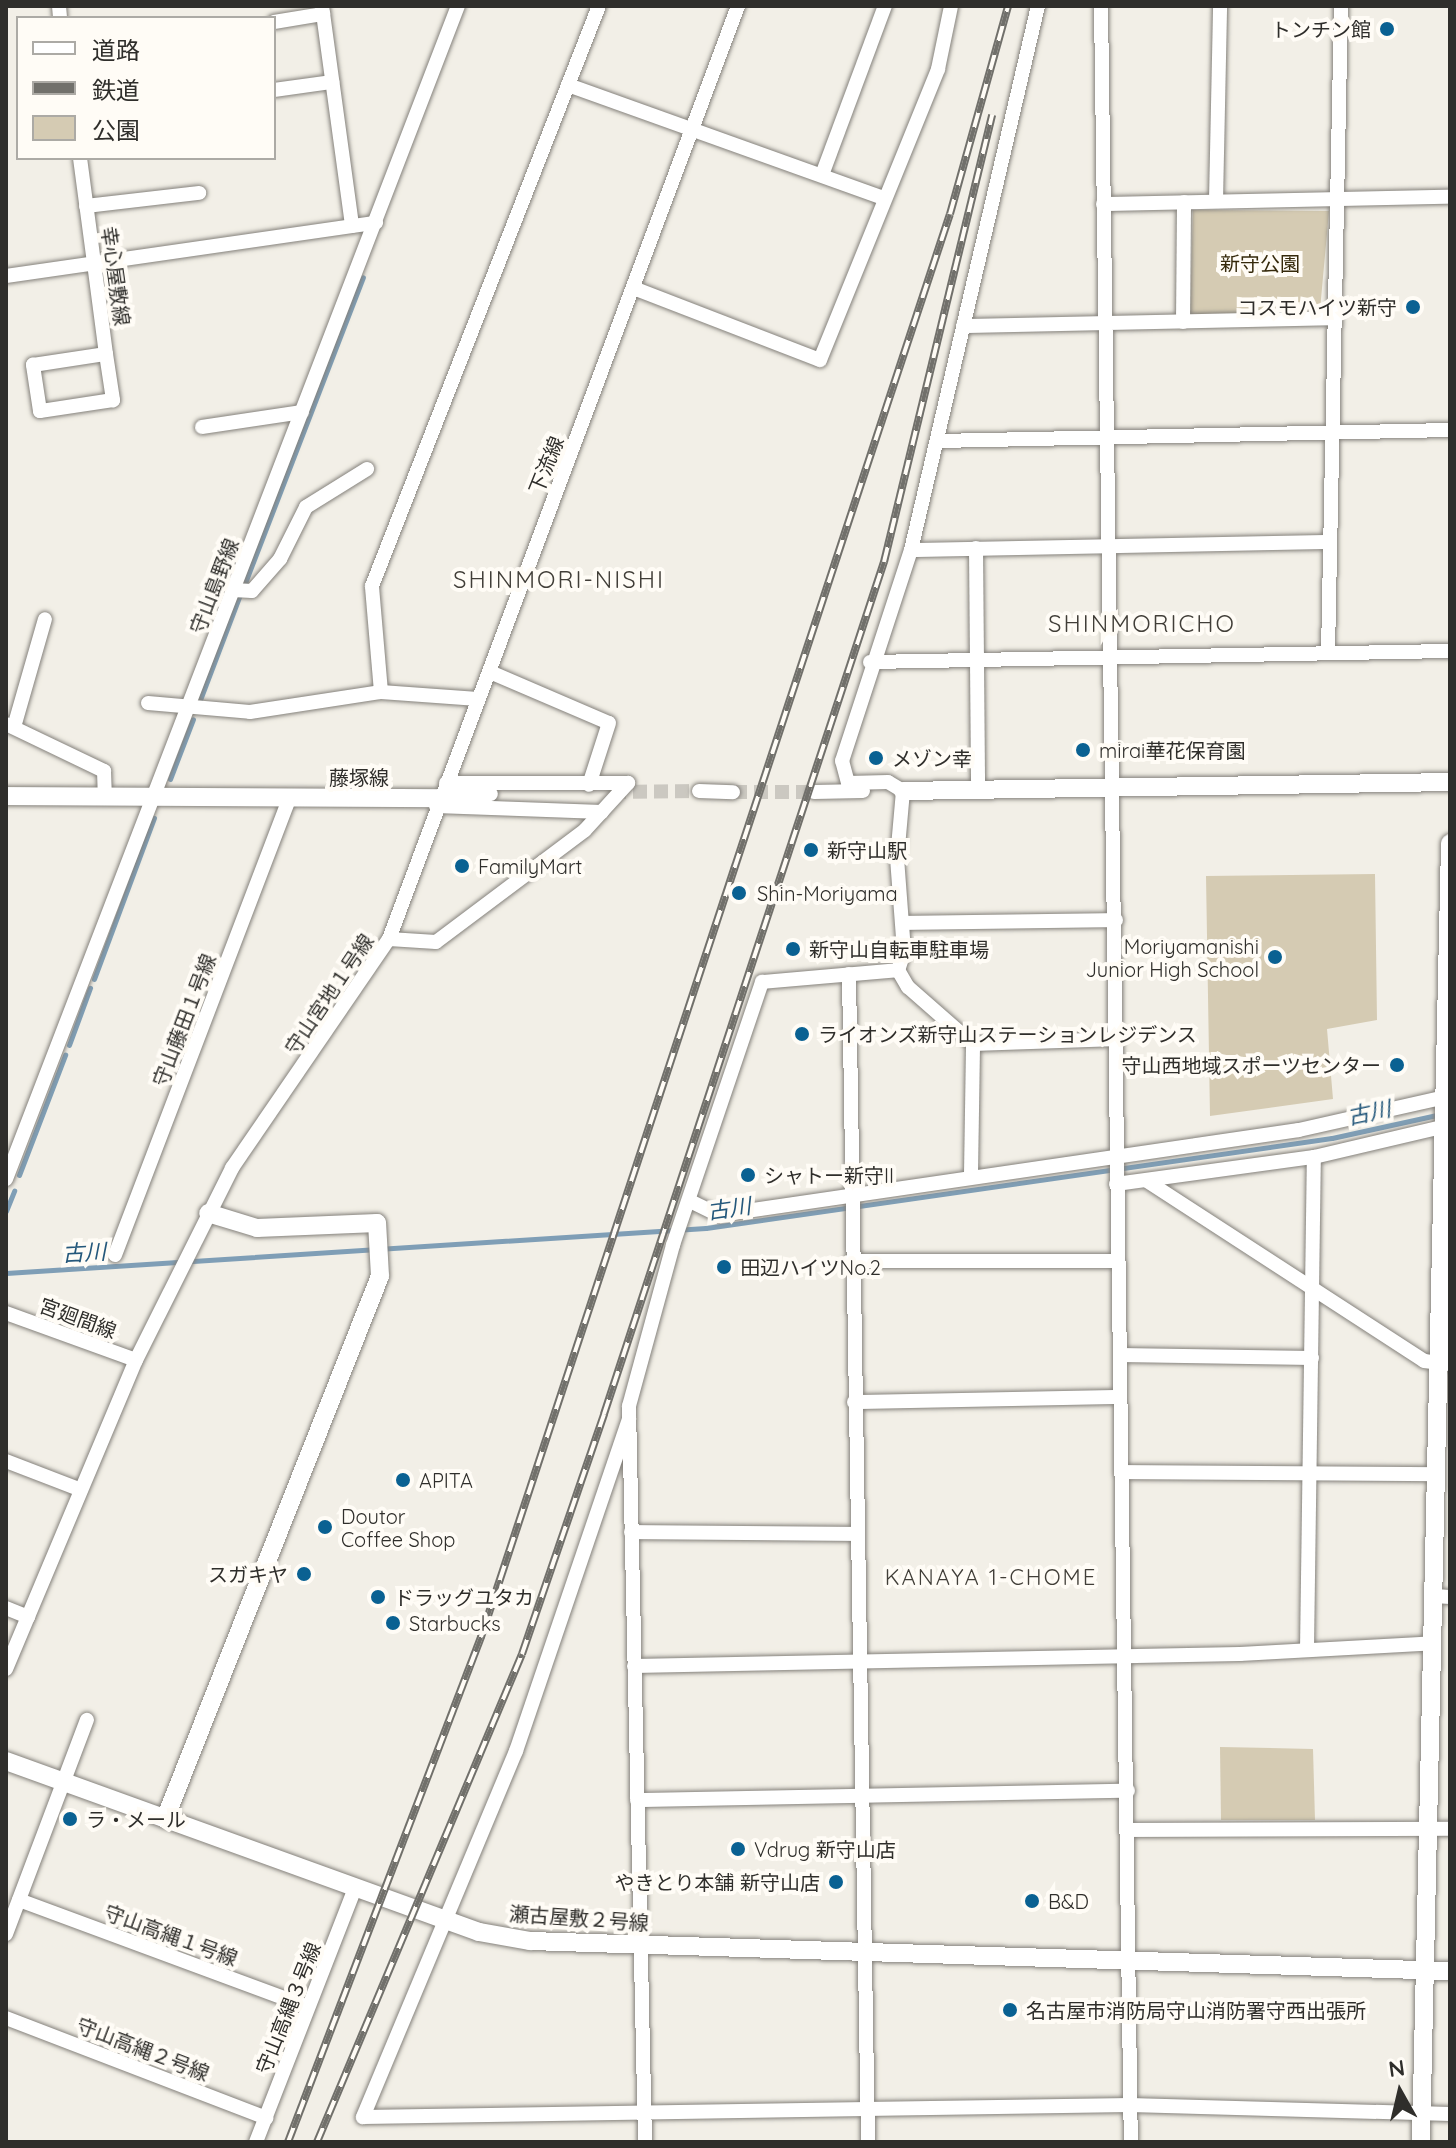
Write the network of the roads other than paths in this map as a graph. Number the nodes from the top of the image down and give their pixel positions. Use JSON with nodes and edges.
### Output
{"nodes":[{"id":1,"x":458,"y":6,"type":"edge"},
{"id":2,"x":599,"y":6,"type":"edge"},
{"id":3,"x":738,"y":6,"type":"edge"},
{"id":4,"x":885,"y":6,"type":"edge"},
{"id":5,"x":951,"y":6,"type":"edge"},
{"id":6,"x":1038,"y":6,"type":"edge"},
{"id":7,"x":1101,"y":6,"type":"edge"},
{"id":8,"x":1220,"y":6,"type":"edge"},
{"id":9,"x":1341,"y":6,"type":"edge"},
{"id":10,"x":322,"y":10,"type":"edge"},
{"id":11,"x":276,"y":22,"type":"edge"},
{"id":12,"x":332,"y":82,"type":"junction"},
{"id":13,"x":568,"y":85,"type":"junction"},
{"id":14,"x":276,"y":90,"type":"edge"},
{"id":15,"x":694,"y":128,"type":"junction"},
{"id":16,"x":80,"y":160,"type":"edge"},
{"id":17,"x":822,"y":175,"type":"junction"},
{"id":18,"x":199,"y":193,"type":"dead end"},
{"id":19,"x":1450,"y":197,"type":"edge"},
{"id":20,"x":883,"y":198,"type":"junction"},
{"id":21,"x":1337,"y":200,"type":"junction"},
{"id":22,"x":1216,"y":201,"type":"junction"},
{"id":23,"x":1184,"y":202,"type":"junction"},
{"id":24,"x":1103,"y":204,"type":"junction"},
{"id":25,"x":86,"y":206,"type":"junction"},
{"id":26,"x":376,"y":223,"type":"junction"},
{"id":27,"x":352,"y":226,"type":"junction"},
{"id":28,"x":94,"y":263,"type":"junction"},
{"id":29,"x":6,"y":276,"type":"edge"},
{"id":30,"x":636,"y":289,"type":"junction"},
{"id":31,"x":1335,"y":318,"type":"junction"},
{"id":32,"x":1183,"y":322,"type":"junction"},
{"id":33,"x":1104,"y":324,"type":"junction"},
{"id":34,"x":963,"y":326,"type":"junction"},
{"id":35,"x":106,"y":354,"type":"junction"},
{"id":36,"x":302,"y":412,"type":"junction"},
{"id":37,"x":202,"y":427,"type":"dead end"},
{"id":38,"x":1450,"y":430,"type":"edge"},
{"id":39,"x":1332,"y":433,"type":"junction"},
{"id":40,"x":1105,"y":437,"type":"junction"},
{"id":41,"x":938,"y":441,"type":"junction"},
{"id":42,"x":367,"y":469,"type":"dead end"},
{"id":43,"x":1330,"y":542,"type":"junction"},
{"id":44,"x":1108,"y":546,"type":"junction"},
{"id":45,"x":976,"y":548,"type":"junction"},
{"id":46,"x":911,"y":550,"type":"junction"},
{"id":47,"x":233,"y":590,"type":"junction"},
{"id":48,"x":45,"y":619,"type":"dead end"},
{"id":49,"x":1450,"y":651,"type":"edge"},
{"id":50,"x":1328,"y":653,"type":"junction"},
{"id":51,"x":1112,"y":658,"type":"junction"},
{"id":52,"x":978,"y":659,"type":"junction"},
{"id":53,"x":870,"y":662,"type":"junction"},
{"id":54,"x":490,"y":672,"type":"junction"},
{"id":55,"x":381,"y":692,"type":"junction"},
{"id":56,"x":478,"y":699,"type":"junction"},
{"id":57,"x":148,"y":703,"type":"dead end"},
{"id":58,"x":187,"y":712,"type":"junction"},
{"id":59,"x":10,"y":726,"type":"edge"},
{"id":60,"x":1450,"y":782,"type":"edge"},
{"id":61,"x":589,"y":785,"type":"junction"},
{"id":62,"x":1113,"y":787,"type":"junction"},
{"id":63,"x":978,"y":790,"type":"junction"},
{"id":64,"x":699,"y":791,"type":"tunnel mouth"},
{"id":65,"x":903,"y":791,"type":"junction"},
{"id":66,"x":612,"y":792,"type":"tunnel mouth"},
{"id":67,"x":733,"y":792,"type":"tunnel mouth"},
{"id":68,"x":814,"y":792,"type":"tunnel mouth"},
{"id":69,"x":6,"y":796,"type":"edge"},
{"id":70,"x":440,"y":796,"type":"junction"},
{"id":71,"x":150,"y":797,"type":"junction"},
{"id":72,"x":105,"y":798,"type":"junction"},
{"id":73,"x":289,"y":799,"type":"junction"},
{"id":74,"x":602,"y":812,"type":"junction"},
{"id":75,"x":1450,"y":843,"type":"edge"},
{"id":76,"x":1449,"y":908,"type":"edge"},
{"id":77,"x":1116,"y":920,"type":"junction"},
{"id":78,"x":905,"y":923,"type":"junction"},
{"id":79,"x":389,"y":939,"type":"junction"},
{"id":80,"x":898,"y":970,"type":"junction"},
{"id":81,"x":849,"y":974,"type":"junction"},
{"id":82,"x":1118,"y":1039,"type":"junction"},
{"id":83,"x":973,"y":1044,"type":"junction"},
{"id":84,"x":1446,"y":1098,"type":"edge"},
{"id":85,"x":1446,"y":1124,"type":"edge"},
{"id":86,"x":1117,"y":1152,"type":"junction"},
{"id":87,"x":1314,"y":1157,"type":"junction"},
{"id":88,"x":971,"y":1174,"type":"junction"},
{"id":89,"x":6,"y":1179,"type":"edge"},
{"id":90,"x":1147,"y":1181,"type":"junction"},
{"id":91,"x":1116,"y":1184,"type":"junction"},
{"id":92,"x":852,"y":1190,"type":"junction"},
{"id":93,"x":690,"y":1208,"type":"junction"},
{"id":94,"x":208,"y":1213,"type":"junction"},
{"id":95,"x":1446,"y":1244,"type":"edge"},
{"id":96,"x":115,"y":1255,"type":"dead end"},
{"id":97,"x":851,"y":1261,"type":"junction"},
{"id":98,"x":1118,"y":1261,"type":"junction"},
{"id":99,"x":1312,"y":1286,"type":"junction"},
{"id":100,"x":6,"y":1313,"type":"edge"},
{"id":101,"x":1120,"y":1355,"type":"junction"},
{"id":102,"x":1312,"y":1358,"type":"junction"},
{"id":103,"x":136,"y":1360,"type":"junction"},
{"id":104,"x":1444,"y":1364,"type":"edge"},
{"id":105,"x":1120,"y":1397,"type":"junction"},
{"id":106,"x":854,"y":1402,"type":"junction"},
{"id":107,"x":629,"y":1419,"type":"junction"},
{"id":108,"x":6,"y":1461,"type":"edge"},
{"id":109,"x":1122,"y":1472,"type":"junction"},
{"id":110,"x":1312,"y":1473,"type":"junction"},
{"id":111,"x":1437,"y":1474,"type":"junction"},
{"id":112,"x":81,"y":1490,"type":"junction"},
{"id":113,"x":631,"y":1532,"type":"junction"},
{"id":114,"x":856,"y":1534,"type":"junction"},
{"id":115,"x":1442,"y":1597,"type":"edge"},
{"id":116,"x":6,"y":1608,"type":"edge"},
{"id":117,"x":28,"y":1617,"type":"junction"},
{"id":118,"x":1434,"y":1643,"type":"junction"},
{"id":119,"x":1307,"y":1649,"type":"junction"},
{"id":120,"x":1125,"y":1656,"type":"junction"},
{"id":121,"x":858,"y":1661,"type":"junction"},
{"id":122,"x":634,"y":1666,"type":"junction"},
{"id":123,"x":6,"y":1669,"type":"edge"},
{"id":124,"x":87,"y":1720,"type":"dead end"},
{"id":125,"x":6,"y":1761,"type":"edge"},
{"id":126,"x":66,"y":1783,"type":"junction"},
{"id":127,"x":1128,"y":1791,"type":"junction"},
{"id":128,"x":861,"y":1796,"type":"junction"},
{"id":129,"x":637,"y":1800,"type":"junction"},
{"id":130,"x":165,"y":1819,"type":"junction"},
{"id":131,"x":1431,"y":1828,"type":"junction"},
{"id":132,"x":1450,"y":1829,"type":"edge"},
{"id":133,"x":1128,"y":1830,"type":"junction"},
{"id":134,"x":355,"y":1888,"type":"junction"},
{"id":135,"x":19,"y":1900,"type":"junction"},
{"id":136,"x":445,"y":1920,"type":"junction"},
{"id":137,"x":6,"y":1934,"type":"edge"},
{"id":138,"x":640,"y":1945,"type":"junction"},
{"id":139,"x":864,"y":1950,"type":"junction"},
{"id":140,"x":1131,"y":1956,"type":"junction"},
{"id":141,"x":1428,"y":1970,"type":"junction"},
{"id":142,"x":1450,"y":1971,"type":"edge"},
{"id":143,"x":308,"y":2007,"type":"junction"},
{"id":144,"x":6,"y":2018,"type":"edge"},
{"id":145,"x":1130,"y":2105,"type":"junction"},
{"id":146,"x":867,"y":2112,"type":"junction"},
{"id":147,"x":1422,"y":2113,"type":"junction"},
{"id":148,"x":1450,"y":2114,"type":"edge"},
{"id":149,"x":645,"y":2116,"type":"junction"},
{"id":150,"x":266,"y":2118,"type":"junction"},
{"id":151,"x":256,"y":2142,"type":"edge"},
{"id":152,"x":645,"y":2142,"type":"edge"},
{"id":153,"x":868,"y":2142,"type":"edge"},
{"id":154,"x":1131,"y":2142,"type":"edge"},
{"id":155,"x":1421,"y":2142,"type":"edge"}],
"edges":[{"from":1,"to":26,"type":"street","name":"守山島野線"},
{"from":2,"to":13,"type":"street"},
{"from":3,"to":15,"type":"street","name":"下流線"},
{"from":4,"to":17,"type":"street"},
{"from":5,"to":20,"type":"street"},
{"from":6,"to":34,"type":"street"},
{"from":7,"to":24,"type":"street"},
{"from":8,"to":22,"type":"street"},
{"from":9,"to":21,"type":"street"},
{"from":10,"to":11,"type":"street"},
{"from":10,"to":12,"type":"street"},
{"from":12,"to":14,"type":"street"},
{"from":12,"to":27,"type":"street"},
{"from":13,"to":15,"type":"street"},
{"from":13,"to":55,"type":"street"},
{"from":15,"to":17,"type":"street"},
{"from":15,"to":30,"type":"street","name":"下流線"},
{"from":16,"to":25,"type":"street","name":"幸心屋敷線"},
{"from":17,"to":20,"type":"street"},
{"from":18,"to":25,"type":"street"},
{"from":19,"to":21,"type":"street"},
{"from":20,"to":30,"type":"street"},
{"from":21,"to":22,"type":"street"},
{"from":21,"to":31,"type":"street"},
{"from":22,"to":23,"type":"street"},
{"from":23,"to":24,"type":"street"},
{"from":23,"to":32,"type":"street"},
{"from":24,"to":33,"type":"street"},
{"from":25,"to":28,"type":"street","name":"幸心屋敷線"},
{"from":26,"to":27,"type":"street"},
{"from":26,"to":36,"type":"street","name":"守山島野線"},
{"from":27,"to":28,"type":"street"},
{"from":28,"to":29,"type":"street"},
{"from":28,"to":35,"type":"street","name":"幸心屋敷線"},
{"from":30,"to":54,"type":"street","name":"下流線"},
{"from":31,"to":32,"type":"street"},
{"from":31,"to":39,"type":"street"},
{"from":32,"to":33,"type":"street"},
{"from":33,"to":34,"type":"street"},
{"from":33,"to":40,"type":"street"},
{"from":34,"to":41,"type":"street"},
{"from":35,"to":35,"type":"street","name":"幸心屋敷線"},
{"from":36,"to":37,"type":"street"},
{"from":36,"to":47,"type":"street","name":"守山島野線"},
{"from":38,"to":39,"type":"street"},
{"from":39,"to":40,"type":"street"},
{"from":39,"to":43,"type":"street"},
{"from":40,"to":41,"type":"street"},
{"from":40,"to":44,"type":"street"},
{"from":41,"to":46,"type":"street"},
{"from":42,"to":47,"type":"street"},
{"from":43,"to":44,"type":"street"},
{"from":43,"to":50,"type":"street"},
{"from":44,"to":45,"type":"street"},
{"from":44,"to":51,"type":"street"},
{"from":45,"to":46,"type":"street"},
{"from":45,"to":52,"type":"street"},
{"from":46,"to":53,"type":"street"},
{"from":47,"to":58,"type":"street","name":"守山島野線"},
{"from":48,"to":59,"type":"street"},
{"from":49,"to":50,"type":"street"},
{"from":50,"to":51,"type":"street"},
{"from":51,"to":52,"type":"street"},
{"from":51,"to":62,"type":"street"},
{"from":52,"to":53,"type":"street"},
{"from":52,"to":63,"type":"street"},
{"from":53,"to":65,"type":"street"},
{"from":54,"to":56,"type":"street","name":"下流線"},
{"from":54,"to":61,"type":"street"},
{"from":55,"to":56,"type":"street"},
{"from":55,"to":58,"type":"street"},
{"from":56,"to":70,"type":"street","name":"下流線"},
{"from":57,"to":58,"type":"street"},
{"from":58,"to":71,"type":"street","name":"守山島野線"},
{"from":59,"to":72,"type":"street"},
{"from":60,"to":62,"type":"street"},
{"from":61,"to":70,"type":"street"},
{"from":61,"to":74,"type":"street","name":"守山宮地１号線"},
{"from":62,"to":63,"type":"street"},
{"from":62,"to":77,"type":"street"},
{"from":63,"to":65,"type":"street"},
{"from":64,"to":67,"type":"street"},
{"from":65,"to":68,"type":"street"},
{"from":65,"to":78,"type":"street"},
{"from":66,"to":70,"type":"street","name":"藤塚線"},
{"from":69,"to":72,"type":"street","name":"藤塚線"},
{"from":70,"to":73,"type":"street","name":"藤塚線"},
{"from":70,"to":74,"type":"street"},
{"from":70,"to":79,"type":"street","name":"下流線"},
{"from":71,"to":72,"type":"street","name":"藤塚線"},
{"from":71,"to":73,"type":"street","name":"藤塚線"},
{"from":71,"to":89,"type":"street","name":"守山島野線"},
{"from":73,"to":96,"type":"street","name":"守山藤田１号線"},
{"from":74,"to":79,"type":"street","name":"守山宮地１号線"},
{"from":75,"to":76,"type":"street"},
{"from":76,"to":84,"type":"street"},
{"from":77,"to":78,"type":"street"},
{"from":77,"to":82,"type":"street"},
{"from":78,"to":80,"type":"street"},
{"from":79,"to":94,"type":"street","name":"守山宮地１号線"},
{"from":80,"to":81,"type":"street"},
{"from":80,"to":83,"type":"street"},
{"from":81,"to":92,"type":"street"},
{"from":81,"to":93,"type":"street"},
{"from":82,"to":83,"type":"street"},
{"from":82,"to":86,"type":"street"},
{"from":83,"to":88,"type":"street"},
{"from":84,"to":85,"type":"street"},
{"from":84,"to":86,"type":"street"},
{"from":85,"to":87,"type":"street"},
{"from":85,"to":95,"type":"street"},
{"from":86,"to":88,"type":"street"},
{"from":86,"to":91,"type":"street"},
{"from":87,"to":90,"type":"street"},
{"from":87,"to":99,"type":"street"},
{"from":88,"to":92,"type":"street"},
{"from":90,"to":91,"type":"street"},
{"from":90,"to":99,"type":"street"},
{"from":91,"to":98,"type":"street"},
{"from":92,"to":93,"type":"street"},
{"from":92,"to":97,"type":"street"},
{"from":93,"to":107,"type":"street"},
{"from":94,"to":103,"type":"street","name":"守山宮地１号線"},
{"from":94,"to":130,"type":"street"},
{"from":95,"to":104,"type":"street"},
{"from":97,"to":98,"type":"street"},
{"from":97,"to":106,"type":"street"},
{"from":98,"to":101,"type":"street"},
{"from":99,"to":102,"type":"street"},
{"from":99,"to":104,"type":"street"},
{"from":100,"to":103,"type":"street","name":"宮廻間線"},
{"from":101,"to":102,"type":"street"},
{"from":101,"to":105,"type":"street"},
{"from":102,"to":110,"type":"street"},
{"from":103,"to":112,"type":"street"},
{"from":104,"to":111,"type":"street"},
{"from":105,"to":106,"type":"street"},
{"from":105,"to":109,"type":"street"},
{"from":106,"to":114,"type":"street"},
{"from":107,"to":113,"type":"street"},
{"from":107,"to":136,"type":"street"},
{"from":108,"to":112,"type":"street"},
{"from":109,"to":110,"type":"street"},
{"from":109,"to":120,"type":"street"},
{"from":110,"to":111,"type":"street"},
{"from":110,"to":119,"type":"street"},
{"from":111,"to":115,"type":"street"},
{"from":112,"to":117,"type":"street"},
{"from":113,"to":114,"type":"street"},
{"from":113,"to":122,"type":"street"},
{"from":114,"to":121,"type":"street"},
{"from":115,"to":118,"type":"street"},
{"from":116,"to":117,"type":"street"},
{"from":117,"to":123,"type":"street"},
{"from":118,"to":119,"type":"street"},
{"from":118,"to":131,"type":"street"},
{"from":119,"to":120,"type":"street"},
{"from":120,"to":121,"type":"street"},
{"from":120,"to":127,"type":"street"},
{"from":121,"to":122,"type":"street"},
{"from":121,"to":128,"type":"street"},
{"from":122,"to":129,"type":"street"},
{"from":124,"to":126,"type":"street"},
{"from":125,"to":126,"type":"street","name":"瀬古屋敷２号線"},
{"from":126,"to":130,"type":"street","name":"瀬古屋敷２号線"},
{"from":126,"to":135,"type":"street"},
{"from":127,"to":128,"type":"street"},
{"from":127,"to":133,"type":"street"},
{"from":128,"to":129,"type":"street"},
{"from":128,"to":139,"type":"street"},
{"from":129,"to":138,"type":"street"},
{"from":130,"to":134,"type":"street","name":"瀬古屋敷２号線"},
{"from":131,"to":132,"type":"street"},
{"from":131,"to":133,"type":"street"},
{"from":131,"to":141,"type":"street"},
{"from":133,"to":140,"type":"street"},
{"from":134,"to":136,"type":"street","name":"瀬古屋敷２号線"},
{"from":134,"to":143,"type":"street","name":"守山高縄３号線"},
{"from":135,"to":137,"type":"street"},
{"from":135,"to":143,"type":"street","name":"守山高縄１号線"},
{"from":136,"to":138,"type":"street","name":"瀬古屋敷２号線"},
{"from":136,"to":149,"type":"street"},
{"from":138,"to":139,"type":"street","name":"瀬古屋敷２号線"},
{"from":138,"to":149,"type":"street"},
{"from":139,"to":140,"type":"street","name":"瀬古屋敷２号線"},
{"from":139,"to":146,"type":"street"},
{"from":140,"to":141,"type":"street","name":"瀬古屋敷２号線"},
{"from":140,"to":145,"type":"street"},
{"from":141,"to":142,"type":"street","name":"瀬古屋敷２号線"},
{"from":141,"to":147,"type":"street"},
{"from":143,"to":150,"type":"street","name":"守山高縄３号線"},
{"from":144,"to":150,"type":"street","name":"守山高縄２号線"},
{"from":145,"to":146,"type":"street"},
{"from":145,"to":147,"type":"street"},
{"from":145,"to":154,"type":"street"},
{"from":146,"to":149,"type":"street"},
{"from":146,"to":153,"type":"street"},
{"from":147,"to":148,"type":"street"},
{"from":147,"to":155,"type":"street"},
{"from":149,"to":152,"type":"street"},
{"from":150,"to":151,"type":"street","name":"守山高縄３号線"}]}
